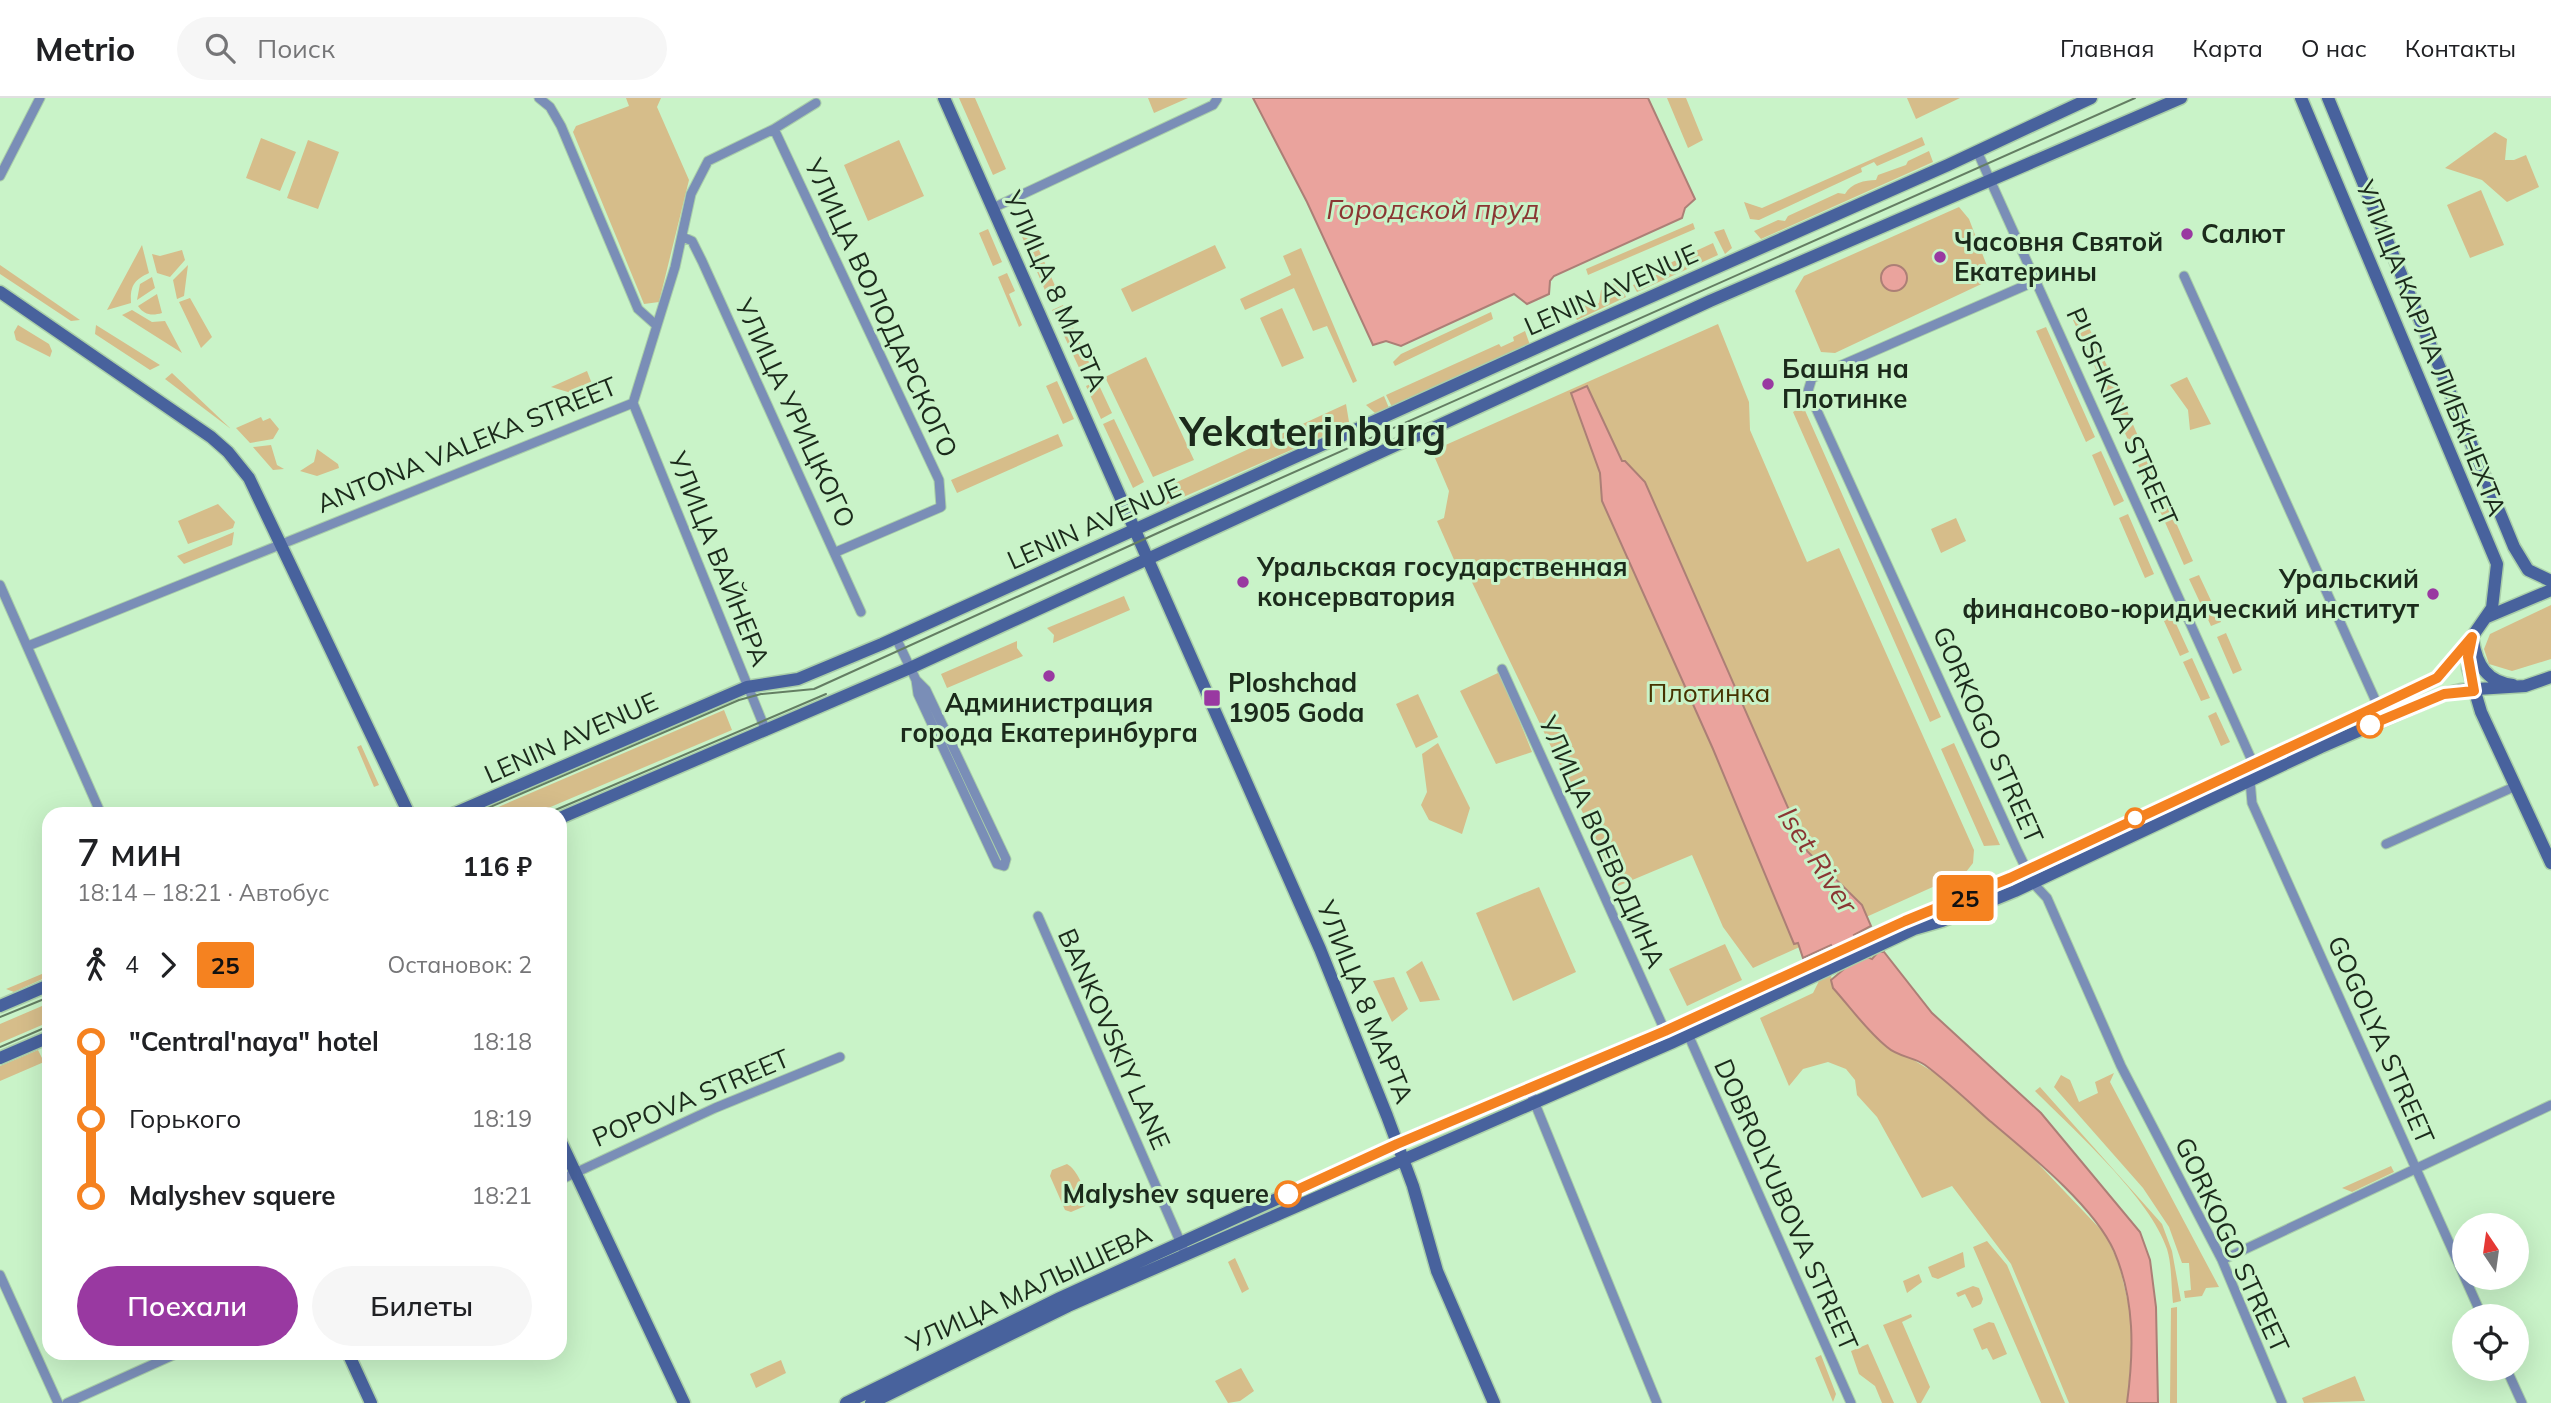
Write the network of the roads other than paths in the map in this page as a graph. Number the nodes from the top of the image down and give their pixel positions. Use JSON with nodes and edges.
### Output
{"nodes":[{"id":1,"x":40,"y":98,"type":"edge"},
{"id":2,"x":539,"y":98,"type":"edge"},
{"id":3,"x":944,"y":98,"type":"edge"},
{"id":4,"x":2091,"y":98,"type":"edge"},
{"id":5,"x":2181,"y":98,"type":"edge"},
{"id":6,"x":2301,"y":98,"type":"edge"},
{"id":7,"x":2328,"y":98,"type":"edge"},
{"id":8,"x":1217,"y":99,"type":"edge"},
{"id":9,"x":816,"y":103,"type":"dead end"},
{"id":10,"x":774,"y":130,"type":"junction"},
{"id":11,"x":1977,"y":152,"type":"junction"},
{"id":12,"x":0,"y":176,"type":"edge"},
{"id":13,"x":1990,"y":180,"type":"junction"},
{"id":14,"x":993,"y":208,"type":"junction"},
{"id":15,"x":683,"y":237,"type":"junction"},
{"id":16,"x":2184,"y":276,"type":"dead end"},
{"id":17,"x":2038,"y":280,"type":"junction"},
{"id":18,"x":0,"y":292,"type":"edge"},
{"id":19,"x":656,"y":325,"type":"junction"},
{"id":20,"x":633,"y":403,"type":"junction"},
{"id":21,"x":1136,"y":530,"type":"junction"},
{"id":22,"x":282,"y":544,"type":"junction"},
{"id":23,"x":836,"y":552,"type":"junction"},
{"id":24,"x":1148,"y":557,"type":"junction"},
{"id":25,"x":2551,"y":581,"type":"edge"},
{"id":26,"x":0,"y":585,"type":"edge"},
{"id":27,"x":2551,"y":590,"type":"edge"},
{"id":28,"x":861,"y":612,"type":"dead end"},
{"id":29,"x":2487,"y":618,"type":"junction"},
{"id":30,"x":2472,"y":637,"type":"junction"},
{"id":31,"x":896,"y":638,"type":"junction"},
{"id":32,"x":28,"y":646,"type":"junction"},
{"id":33,"x":911,"y":668,"type":"junction"},
{"id":34,"x":1502,"y":669,"type":"dead end"},
{"id":35,"x":2551,"y":677,"type":"edge"},
{"id":36,"x":916,"y":680,"type":"junction"},
{"id":37,"x":2525,"y":686,"type":"junction"},
{"id":38,"x":747,"y":687,"type":"junction"},
{"id":39,"x":2474,"y":691,"type":"junction"},
{"id":40,"x":2378,"y":706,"type":"junction"},
{"id":41,"x":766,"y":731,"type":"junction"},
{"id":42,"x":2253,"y":763,"type":"junction"},
{"id":43,"x":2274,"y":768,"type":"junction"},
{"id":44,"x":2250,"y":780,"type":"junction"},
{"id":45,"x":2516,"y":786,"type":"junction"},
{"id":46,"x":98,"y":807,"type":"edge"},
{"id":47,"x":406,"y":807,"type":"edge"},
{"id":48,"x":469,"y":807,"type":"edge"},
{"id":49,"x":567,"y":815,"type":"edge"},
{"id":50,"x":2386,"y":844,"type":"dead end"},
{"id":51,"x":2551,"y":863,"type":"edge"},
{"id":52,"x":2027,"y":870,"type":"junction"},
{"id":53,"x":2033,"y":883,"type":"junction"},
{"id":54,"x":1038,"y":916,"type":"dead end"},
{"id":55,"x":1883,"y":938,"type":"junction"},
{"id":56,"x":42,"y":988,"type":"edge"},
{"id":57,"x":0,"y":1006,"type":"edge"},
{"id":58,"x":1686,"y":1029,"type":"junction"},
{"id":59,"x":1665,"y":1031,"type":"junction"},
{"id":60,"x":42,"y":1040,"type":"edge"},
{"id":61,"x":840,"y":1057,"type":"dead end"},
{"id":62,"x":0,"y":1058,"type":"edge"},
{"id":63,"x":1529,"y":1089,"type":"junction"},
{"id":64,"x":1535,"y":1102,"type":"junction"},
{"id":65,"x":2551,"y":1105,"type":"edge"},
{"id":66,"x":1397,"y":1144,"type":"junction"},
{"id":67,"x":567,"y":1155,"type":"edge"},
{"id":68,"x":1403,"y":1160,"type":"junction"},
{"id":69,"x":2415,"y":1170,"type":"junction"},
{"id":70,"x":575,"y":1173,"type":"junction"},
{"id":71,"x":567,"y":1177,"type":"edge"},
{"id":72,"x":1183,"y":1250,"type":"junction"},
{"id":73,"x":2222,"y":1260,"type":"junction"},
{"id":74,"x":0,"y":1275,"type":"edge"},
{"id":75,"x":2476,"y":1304,"type":"edge"},
{"id":76,"x":162,"y":1360,"type":"edge"},
{"id":77,"x":351,"y":1360,"type":"edge"},
{"id":78,"x":2512,"y":1381,"type":"edge"},
{"id":79,"x":58,"y":1403,"type":"edge"},
{"id":80,"x":66,"y":1403,"type":"edge"},
{"id":81,"x":371,"y":1403,"type":"edge"},
{"id":82,"x":684,"y":1403,"type":"edge"},
{"id":83,"x":846,"y":1403,"type":"edge"},
{"id":84,"x":871,"y":1403,"type":"edge"},
{"id":85,"x":1494,"y":1403,"type":"edge"},
{"id":86,"x":1657,"y":1403,"type":"edge"},
{"id":87,"x":1851,"y":1403,"type":"edge"},
{"id":88,"x":2282,"y":1403,"type":"edge"},
{"id":89,"x":2522,"y":1403,"type":"edge"}],
"edges":[{"from":1,"to":12,"type":"street"},
{"from":2,"to":19,"type":"street"},
{"from":3,"to":14,"type":"main road","name":"УЛИЦА 8 МАРТА"},
{"from":4,"to":11,"type":"main road","name":"LENIN AVENUE"},
{"from":5,"to":13,"type":"main road","name":"LENIN AVENUE"},
{"from":6,"to":29,"type":"main road","name":"УЛИЦА КАРЛА ЛИБКНЕХТА"},
{"from":7,"to":25,"type":"main road","name":"УЛИЦА КАРЛА ЛИБКНЕХТА"},
{"from":8,"to":14,"type":"street"},
{"from":9,"to":10,"type":"street","name":"ANTONA VALEKA STREET"},
{"from":10,"to":15,"type":"street","name":"ANTONA VALEKA STREET"},
{"from":10,"to":23,"type":"street","name":"УЛИЦА ВОЛОДАРСКОГО"},
{"from":11,"to":13,"type":"street","name":"PUSHKINA STREET"},
{"from":11,"to":21,"type":"main road","name":"LENIN AVENUE"},
{"from":13,"to":17,"type":"street","name":"PUSHKINA STREET"},
{"from":13,"to":24,"type":"main road","name":"LENIN AVENUE"},
{"from":14,"to":21,"type":"main road","name":"УЛИЦА 8 МАРТА"},
{"from":15,"to":19,"type":"street","name":"ANTONA VALEKA STREET"},
{"from":15,"to":23,"type":"street","name":"УЛИЦА УРИЦКОГО"},
{"from":16,"to":40,"type":"street"},
{"from":17,"to":42,"type":"street","name":"PUSHKINA STREET"},
{"from":17,"to":52,"type":"street","name":"GORKOGO STREET"},
{"from":18,"to":22,"type":"main road"},
{"from":19,"to":20,"type":"street","name":"ANTONA VALEKA STREET"},
{"from":20,"to":22,"type":"street","name":"ANTONA VALEKA STREET"},
{"from":20,"to":38,"type":"street","name":"УЛИЦА ВАЙНЕРА"},
{"from":21,"to":24,"type":"main road","name":"УЛИЦА 8 МАРТА"},
{"from":21,"to":31,"type":"main road","name":"LENIN AVENUE"},
{"from":22,"to":32,"type":"street","name":"ANTONA VALEKA STREET"},
{"from":22,"to":47,"type":"main road"},
{"from":23,"to":28,"type":"street","name":"УЛИЦА УРИЦКОГО"},
{"from":24,"to":33,"type":"main road","name":"LENIN AVENUE"},
{"from":24,"to":66,"type":"main road","name":"УЛИЦА 8 МАРТА"},
{"from":26,"to":32,"type":"street"},
{"from":27,"to":29,"type":"main road","name":"УЛИЦА КАРЛА ЛИБКНЕХТА"},
{"from":29,"to":30,"type":"main road","name":"УЛИЦА КАРЛА ЛИБКНЕХТА"},
{"from":30,"to":37,"type":"main road"},
{"from":30,"to":39,"type":"main road"},
{"from":30,"to":40,"type":"main road"},
{"from":31,"to":33,"type":"street"},
{"from":31,"to":38,"type":"main road","name":"LENIN AVENUE"},
{"from":32,"to":46,"type":"street"},
{"from":33,"to":36,"type":"street"},
{"from":33,"to":41,"type":"main road","name":"LENIN AVENUE"},
{"from":34,"to":59,"type":"street","name":"УЛИЦА ВОЕВОДИНА"},
{"from":35,"to":37,"type":"main road"},
{"from":36,"to":36,"type":"street"},
{"from":37,"to":39,"type":"main road"},
{"from":38,"to":41,"type":"street","name":"УЛИЦА ВАЙНЕРА"},
{"from":38,"to":48,"type":"main road","name":"LENIN AVENUE"},
{"from":39,"to":43,"type":"main road"},
{"from":39,"to":45,"type":"main road"},
{"from":40,"to":42,"type":"main road"},
{"from":41,"to":49,"type":"main road","name":"LENIN AVENUE"},
{"from":42,"to":43,"type":"street"},
{"from":42,"to":44,"type":"street"},
{"from":42,"to":52,"type":"main road"},
{"from":43,"to":44,"type":"main road"},
{"from":44,"to":53,"type":"main road"},
{"from":44,"to":69,"type":"street","name":"GOGOLYA STREET"},
{"from":45,"to":50,"type":"street"},
{"from":45,"to":51,"type":"main road"},
{"from":52,"to":53,"type":"street","name":"GORKOGO STREET"},
{"from":52,"to":55,"type":"main road"},
{"from":53,"to":55,"type":"main road"},
{"from":53,"to":73,"type":"street","name":"GORKOGO STREET"},
{"from":54,"to":72,"type":"street","name":"BANKOVSKIY LANE"},
{"from":55,"to":58,"type":"main road"},
{"from":56,"to":57,"type":"main road"},
{"from":58,"to":59,"type":"main road","name":"УЛИЦА МАЛЫШЕВА"},
{"from":58,"to":64,"type":"main road","name":"УЛИЦА МАЛЫШЕВА"},
{"from":58,"to":87,"type":"street","name":"DOBROLYUBOVA STREET"},
{"from":59,"to":63,"type":"main road","name":"УЛИЦА МАЛЫШЕВА"},
{"from":60,"to":62,"type":"main road"},
{"from":61,"to":70,"type":"street","name":"POPOVA STREET"},
{"from":63,"to":64,"type":"street"},
{"from":63,"to":66,"type":"main road","name":"УЛИЦА МАЛЫШЕВА"},
{"from":64,"to":68,"type":"main road","name":"УЛИЦА МАЛЫШЕВА"},
{"from":64,"to":86,"type":"street"},
{"from":65,"to":69,"type":"street"},
{"from":66,"to":68,"type":"main road","name":"УЛИЦА 8 МАРТА"},
{"from":66,"to":72,"type":"main road","name":"УЛИЦА МАЛЫШЕВА"},
{"from":67,"to":70,"type":"main road"},
{"from":68,"to":72,"type":"main road","name":"УЛИЦА МАЛЫШЕВА"},
{"from":68,"to":85,"type":"main road","name":"УЛИЦА 8 МАРТА"},
{"from":69,"to":73,"type":"street"},
{"from":69,"to":75,"type":"street","name":"GOGOLYA STREET"},
{"from":70,"to":71,"type":"street","name":"POPOVA STREET"},
{"from":70,"to":82,"type":"main road"},
{"from":72,"to":83,"type":"main road","name":"УЛИЦА МАЛЫШЕВА"},
{"from":72,"to":84,"type":"main road"},
{"from":73,"to":88,"type":"street","name":"GORKOGO STREET"},
{"from":74,"to":79,"type":"street"},
{"from":76,"to":80,"type":"street"},
{"from":77,"to":81,"type":"main road"},
{"from":78,"to":89,"type":"street"}]}
